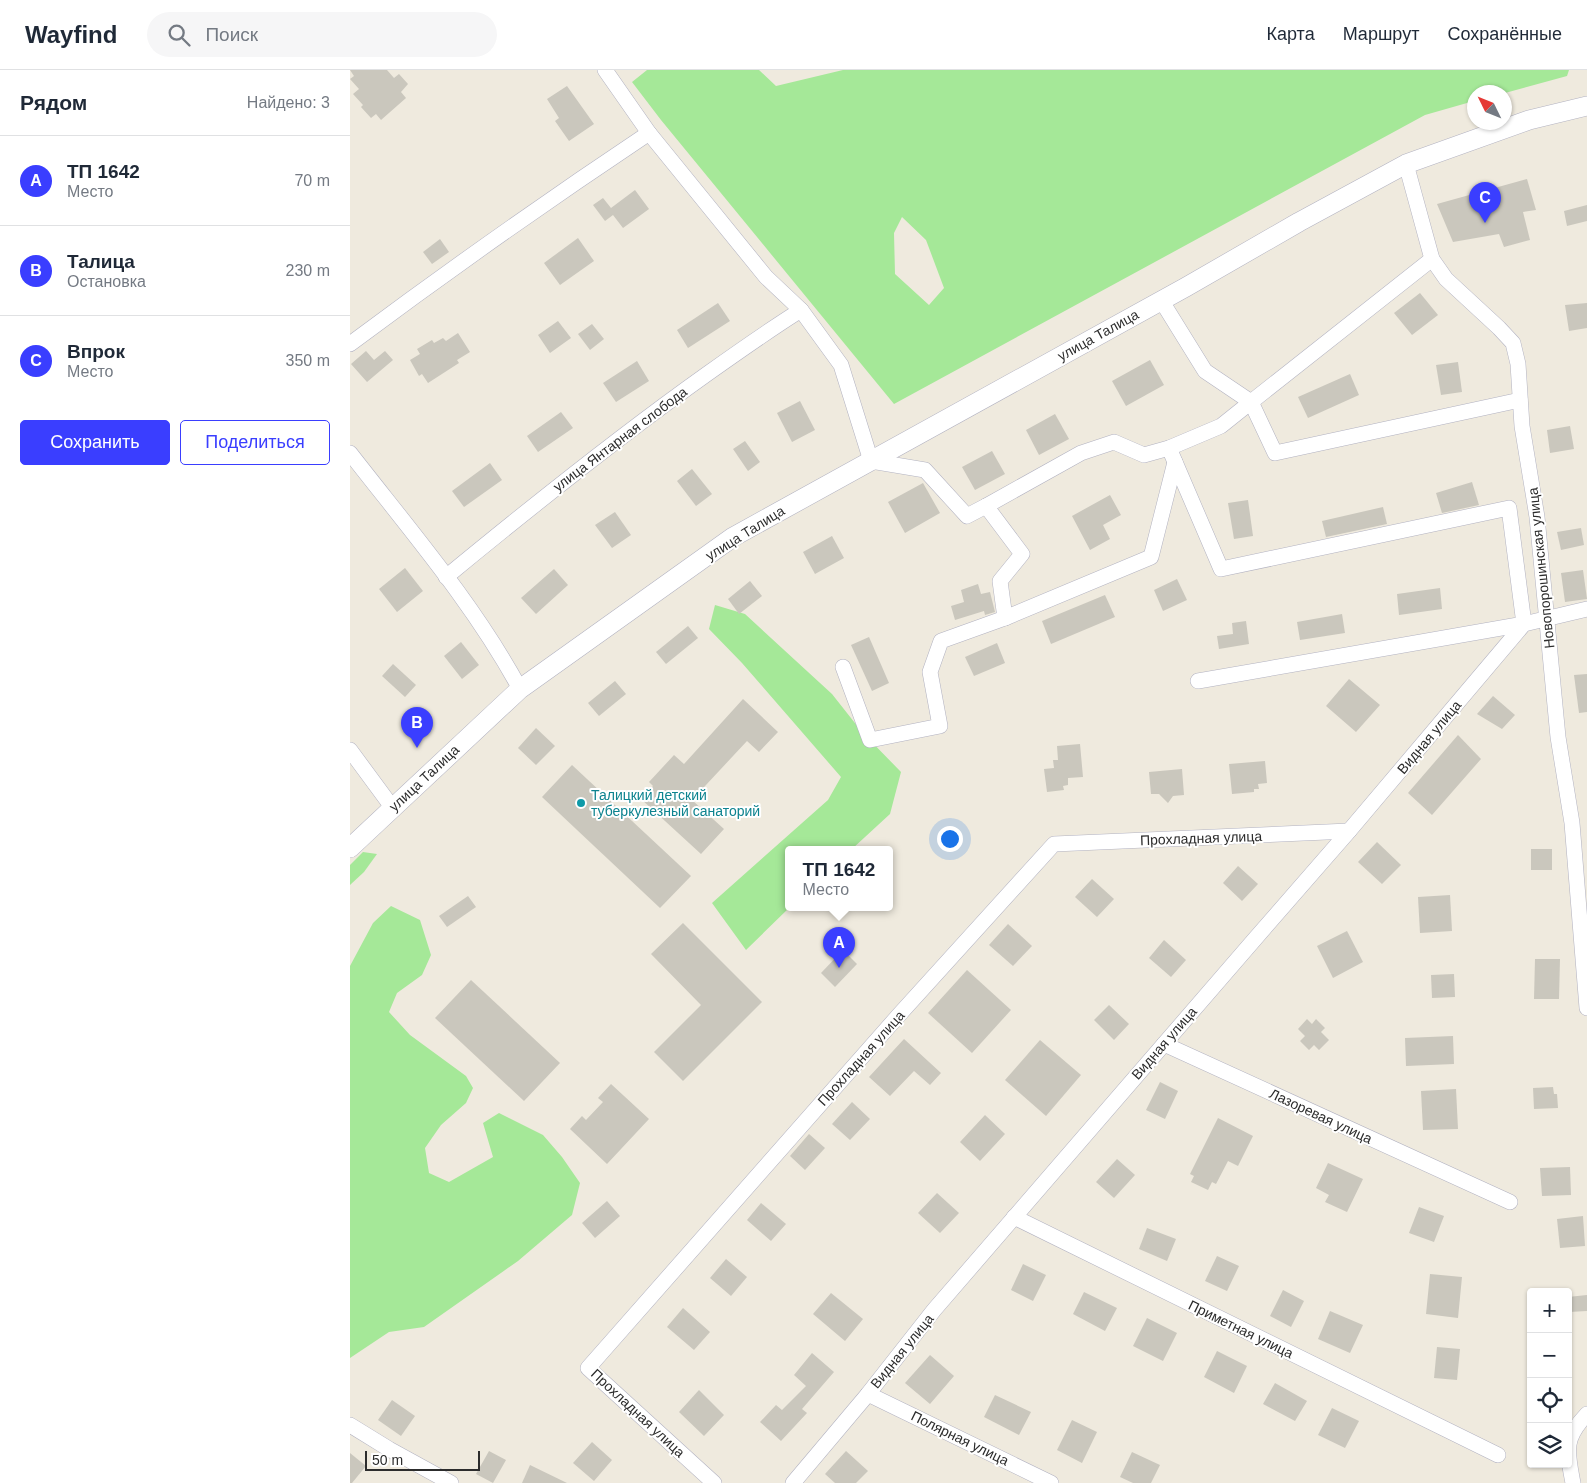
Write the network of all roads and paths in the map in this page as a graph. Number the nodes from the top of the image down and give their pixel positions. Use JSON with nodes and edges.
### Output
{"nodes":[{"id":1,"x":605,"y":70,"type":"edge"},
{"id":2,"x":1587,"y":106,"type":"edge"},
{"id":3,"x":649,"y":133,"type":"junction"},
{"id":4,"x":1406,"y":164,"type":"junction"},
{"id":5,"x":1432,"y":259,"type":"junction"},
{"id":6,"x":1161,"y":300,"type":"junction"},
{"id":7,"x":801,"y":310,"type":"junction"},
{"id":8,"x":350,"y":344,"type":"edge"},
{"id":9,"x":1520,"y":400,"type":"junction"},
{"id":10,"x":1251,"y":402,"type":"junction"},
{"id":11,"x":1169,"y":448,"type":"junction"},
{"id":12,"x":350,"y":453,"type":"edge"},
{"id":13,"x":871,"y":461,"type":"junction"},
{"id":14,"x":1175,"y":462,"type":"junction"},
{"id":15,"x":986,"y":506,"type":"junction"},
{"id":16,"x":446,"y":577,"type":"junction"},
{"id":17,"x":1587,"y":610,"type":"edge"},
{"id":18,"x":1005,"y":618,"type":"junction"},
{"id":19,"x":1547,"y":618,"type":"junction"},
{"id":20,"x":1524,"y":624,"type":"junction"},
{"id":21,"x":844,"y":667,"type":"dead end"},
{"id":22,"x":1198,"y":681,"type":"dead end"},
{"id":23,"x":520,"y":689,"type":"junction"},
{"id":24,"x":350,"y":750,"type":"edge"},
{"id":25,"x":392,"y":807,"type":"junction"},
{"id":26,"x":1349,"y":831,"type":"junction"},
{"id":27,"x":350,"y":848,"type":"edge"},
{"id":28,"x":1587,"y":1008,"type":"edge"},
{"id":29,"x":1164,"y":1044,"type":"junction"},
{"id":30,"x":1510,"y":1202,"type":"dead end"},
{"id":31,"x":1014,"y":1217,"type":"junction"},
{"id":32,"x":868,"y":1394,"type":"junction"},
{"id":33,"x":1587,"y":1414,"type":"edge"},
{"id":34,"x":350,"y":1425,"type":"edge"},
{"id":35,"x":1498,"y":1456,"type":"dead end"},
{"id":36,"x":451,"y":1483,"type":"edge"},
{"id":37,"x":714,"y":1483,"type":"edge"},
{"id":38,"x":793,"y":1483,"type":"edge"},
{"id":39,"x":1052,"y":1483,"type":"edge"},
{"id":40,"x":1573,"y":1483,"type":"edge"}],
"edges":[{"from":1,"to":3,"type":"street"},
{"from":2,"to":4,"type":"street","name":"улица Талица"},
{"from":3,"to":7,"type":"street"},
{"from":3,"to":8,"type":"street"},
{"from":4,"to":5,"type":"street","name":"Новопорошинская улица"},
{"from":4,"to":6,"type":"street","name":"улица Талица"},
{"from":5,"to":9,"type":"street","name":"Новопорошинская улица"},
{"from":5,"to":10,"type":"street"},
{"from":6,"to":10,"type":"street"},
{"from":6,"to":13,"type":"street","name":"улица Талица"},
{"from":7,"to":13,"type":"street"},
{"from":7,"to":16,"type":"street","name":"улица Янтарная слобода"},
{"from":9,"to":10,"type":"street"},
{"from":9,"to":19,"type":"street","name":"Новопорошинская улица"},
{"from":10,"to":11,"type":"street"},
{"from":11,"to":14,"type":"street"},
{"from":11,"to":15,"type":"street"},
{"from":12,"to":16,"type":"street"},
{"from":13,"to":15,"type":"street"},
{"from":13,"to":23,"type":"street","name":"улица Талица"},
{"from":14,"to":18,"type":"street"},
{"from":14,"to":20,"type":"street"},
{"from":15,"to":18,"type":"street"},
{"from":16,"to":23,"type":"street"},
{"from":17,"to":19,"type":"street"},
{"from":18,"to":21,"type":"street"},
{"from":19,"to":20,"type":"street"},
{"from":19,"to":28,"type":"street","name":"Новопорошинская улица"},
{"from":20,"to":22,"type":"street"},
{"from":20,"to":26,"type":"street","name":"Видная улица"},
{"from":23,"to":25,"type":"street","name":"улица Талица"},
{"from":24,"to":25,"type":"street"},
{"from":25,"to":27,"type":"street","name":"улица Талица"},
{"from":26,"to":29,"type":"street","name":"Видная улица"},
{"from":26,"to":37,"type":"street","name":"Прохладная улица"},
{"from":29,"to":30,"type":"street","name":"Лазоревая улица"},
{"from":29,"to":31,"type":"street","name":"Видная улица"},
{"from":31,"to":32,"type":"street","name":"Видная улица"},
{"from":31,"to":35,"type":"street","name":"Приметная улица"},
{"from":32,"to":38,"type":"street","name":"Видная улица"},
{"from":32,"to":39,"type":"street","name":"Полярная улица"},
{"from":33,"to":40,"type":"street"},
{"from":34,"to":36,"type":"street"}]}
